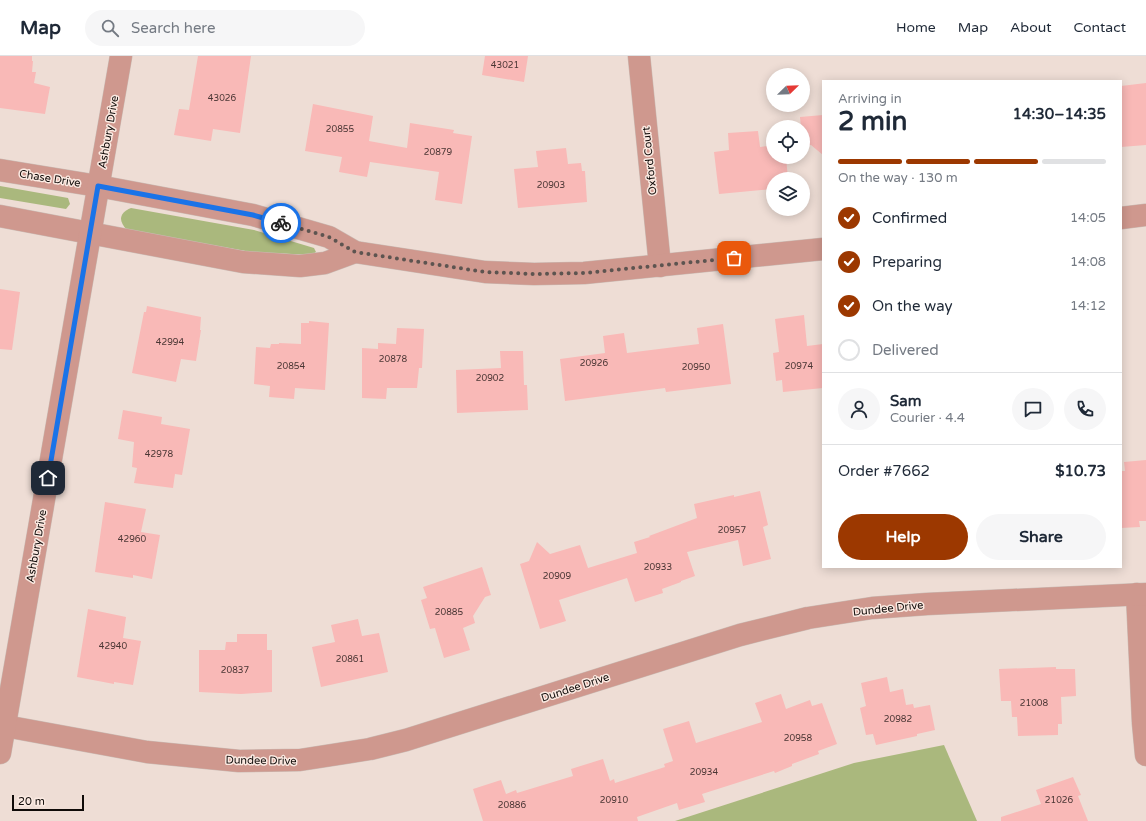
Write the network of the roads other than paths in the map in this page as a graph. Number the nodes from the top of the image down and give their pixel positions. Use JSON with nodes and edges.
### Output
{"nodes":[{"id":1,"x":121,"y":56,"type":"edge"},
{"id":2,"x":639,"y":56,"type":"edge"},
{"id":3,"x":0,"y":170,"type":"edge"},
{"id":4,"x":98,"y":186,"type":"junction"},
{"id":5,"x":1146,"y":215,"type":"edge"},
{"id":6,"x":0,"y":216,"type":"edge"},
{"id":7,"x":1122,"y":218,"type":"edge"},
{"id":8,"x":90,"y":233,"type":"junction"},
{"id":9,"x":822,"y":249,"type":"edge"},
{"id":10,"x":355,"y":252,"type":"junction"},
{"id":11,"x":660,"y":266,"type":"junction"},
{"id":12,"x":1142,"y":594,"type":"edge"},
{"id":13,"x":5,"y":726,"type":"junction"},
{"id":14,"x":0,"y":753,"type":"edge"},
{"id":15,"x":1146,"y":755,"type":"edge"}],
"edges":[{"from":1,"to":4,"type":"street","name":"Ashbury Drive"},
{"from":2,"to":11,"type":"street","name":"Oxford Court"},
{"from":3,"to":4,"type":"street","name":"Chase Drive"},
{"from":4,"to":8,"type":"street","name":"Ashbury Drive"},
{"from":4,"to":10,"type":"street","name":"Chase Drive"},
{"from":5,"to":7,"type":"street"},
{"from":6,"to":8,"type":"street","name":"Chase Drive"},
{"from":8,"to":10,"type":"street","name":"Chase Drive"},
{"from":8,"to":13,"type":"street","name":"Ashbury Drive"},
{"from":9,"to":11,"type":"street","name":"Chase Drive"},
{"from":10,"to":11,"type":"street","name":"Chase Drive"},
{"from":12,"to":13,"type":"street","name":"Dundee Drive"},
{"from":12,"to":15,"type":"street"},
{"from":13,"to":14,"type":"street","name":"Ashbury Drive"}]}
